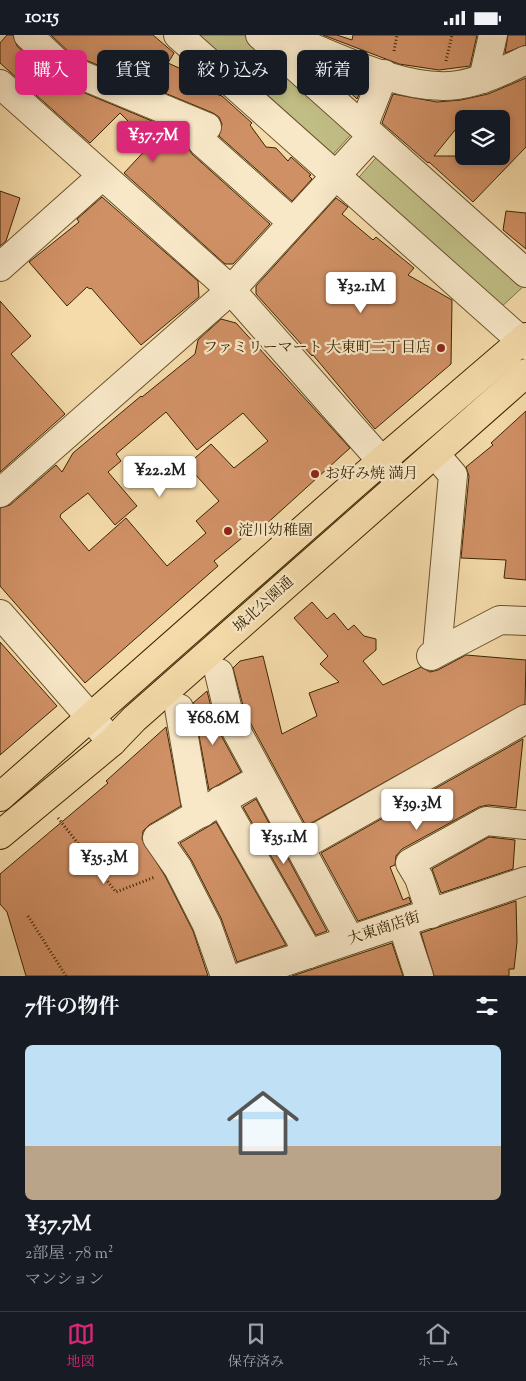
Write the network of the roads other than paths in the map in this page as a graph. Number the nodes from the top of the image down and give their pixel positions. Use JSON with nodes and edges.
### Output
{"nodes":[{"id":1,"x":28,"y":35,"type":"edge"},
{"id":2,"x":178,"y":35,"type":"edge"},
{"id":3,"x":260,"y":35,"type":"edge"},
{"id":4,"x":493,"y":35,"type":"edge"},
{"id":5,"x":289,"y":44,"type":"edge"},
{"id":6,"x":526,"y":60,"type":"edge"},
{"id":7,"x":384,"y":74,"type":"junction"},
{"id":8,"x":483,"y":79,"type":"junction"},
{"id":9,"x":0,"y":84,"type":"edge"},
{"id":10,"x":368,"y":132,"type":"junction"},
{"id":11,"x":334,"y":176,"type":"junction"},
{"id":12,"x":102,"y":177,"type":"junction"},
{"id":13,"x":292,"y":222,"type":"junction"},
{"id":14,"x":0,"y":267,"type":"edge"},
{"id":15,"x":526,"y":273,"type":"edge"},
{"id":16,"x":231,"y":290,"type":"junction"},
{"id":17,"x":524,"y":341,"type":"edge"},
{"id":18,"x":526,"y":373,"type":"edge"},
{"id":19,"x":436,"y":454,"type":"junction"},
{"id":20,"x":382,"y":463,"type":"junction"},
{"id":21,"x":401,"y":483,"type":"junction"},
{"id":22,"x":0,"y":493,"type":"edge"},
{"id":23,"x":0,"y":614,"type":"edge"},
{"id":24,"x":526,"y":621,"type":"edge"},
{"id":25,"x":219,"y":673,"type":"dead end"},
{"id":26,"x":179,"y":708,"type":"dead end"},
{"id":27,"x":90,"y":717,"type":"junction"},
{"id":28,"x":526,"y":719,"type":"edge"},
{"id":29,"x":112,"y":741,"type":"junction"},
{"id":30,"x":261,"y":778,"type":"junction"},
{"id":31,"x":0,"y":797,"type":"edge"},
{"id":32,"x":211,"y":807,"type":"junction"},
{"id":33,"x":526,"y":825,"type":"edge"},
{"id":34,"x":0,"y":835,"type":"edge"},
{"id":35,"x":300,"y":847,"type":"junction"},
{"id":36,"x":526,"y":881,"type":"edge"},
{"id":37,"x":432,"y":914,"type":"junction"},
{"id":38,"x":402,"y":924,"type":"junction"},
{"id":39,"x":350,"y":940,"type":"junction"},
{"id":40,"x":309,"y":954,"type":"junction"},
{"id":41,"x":225,"y":976,"type":"edge"},
{"id":42,"x":243,"y":976,"type":"edge"},
{"id":43,"x":419,"y":976,"type":"edge"}],
"edges":[{"from":1,"to":13,"type":"street"},
{"from":2,"to":11,"type":"street"},
{"from":3,"to":5,"type":"street"},
{"from":4,"to":8,"type":"street"},
{"from":5,"to":7,"type":"street"},
{"from":5,"to":10,"type":"street"},
{"from":6,"to":8,"type":"street"},
{"from":7,"to":8,"type":"street"},
{"from":7,"to":10,"type":"street"},
{"from":9,"to":12,"type":"street"},
{"from":10,"to":11,"type":"street"},
{"from":10,"to":15,"type":"street"},
{"from":11,"to":13,"type":"street"},
{"from":11,"to":17,"type":"street"},
{"from":12,"to":14,"type":"street"},
{"from":12,"to":16,"type":"street"},
{"from":13,"to":16,"type":"street"},
{"from":16,"to":20,"type":"street"},
{"from":16,"to":22,"type":"street"},
{"from":17,"to":20,"type":"main road","name":"城北公園通"},
{"from":18,"to":19,"type":"main road","name":"城北公園通"},
{"from":19,"to":21,"type":"main road","name":"城北公園通"},
{"from":19,"to":24,"type":"street"},
{"from":20,"to":21,"type":"street"},
{"from":20,"to":27,"type":"main road","name":"城北公園通"},
{"from":21,"to":29,"type":"main road","name":"城北公園通"},
{"from":23,"to":27,"type":"street"},
{"from":25,"to":30,"type":"street"},
{"from":26,"to":32,"type":"street"},
{"from":27,"to":29,"type":"street"},
{"from":27,"to":31,"type":"main road","name":"城北公園通"},
{"from":28,"to":35,"type":"street"},
{"from":29,"to":34,"type":"main road","name":"城北公園通"},
{"from":30,"to":32,"type":"street"},
{"from":30,"to":35,"type":"street"},
{"from":32,"to":40,"type":"street"},
{"from":32,"to":41,"type":"street"},
{"from":33,"to":37,"type":"street"},
{"from":35,"to":39,"type":"street"},
{"from":36,"to":37,"type":"street","name":"大東商店街"},
{"from":37,"to":38,"type":"street","name":"大東商店街"},
{"from":38,"to":39,"type":"street","name":"大東商店街"},
{"from":38,"to":43,"type":"street"},
{"from":39,"to":40,"type":"street","name":"大東商店街"},
{"from":40,"to":42,"type":"street","name":"大東商店街"}]}
